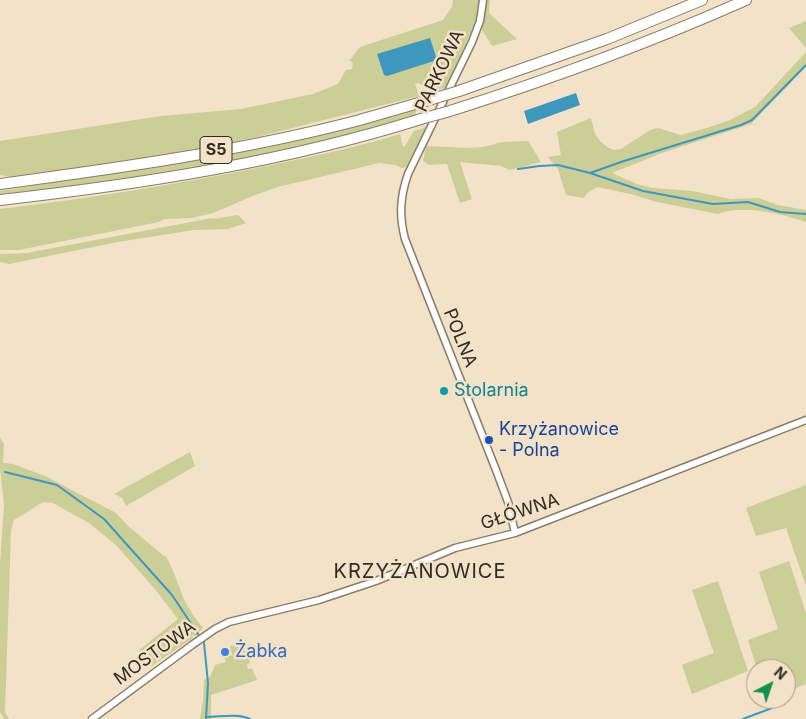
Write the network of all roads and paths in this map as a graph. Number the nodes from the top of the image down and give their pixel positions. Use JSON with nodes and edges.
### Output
{"nodes":[{"id":1,"x":483,"y":0,"type":"edge"},
{"id":2,"x":702,"y":0,"type":"edge"},
{"id":3,"x":746,"y":0,"type":"edge"},
{"id":4,"x":417,"y":153,"type":"joint"},
{"id":5,"x":0,"y":184,"type":"edge"},
{"id":6,"x":0,"y":200,"type":"edge"},
{"id":7,"x":806,"y":420,"type":"edge"},
{"id":8,"x":515,"y":533,"type":"junction"},
{"id":9,"x":239,"y":619,"type":"joint"},
{"id":10,"x":92,"y":719,"type":"edge"}],
"edges":[{"from":1,"to":4,"type":"street","name":"PARKOWA"},
{"from":2,"to":5,"type":"highway","number":"S5","bridge":true},
{"from":3,"to":6,"type":"highway","number":"S5","bridge":true},
{"from":4,"to":8,"type":"street","name":"POLNA"},
{"from":7,"to":8,"type":"street","name":"GŁÓWNA"},
{"from":8,"to":9,"type":"street","name":"GŁÓWNA"},
{"from":9,"to":10,"type":"street","name":"MOSTOWA"}]}
